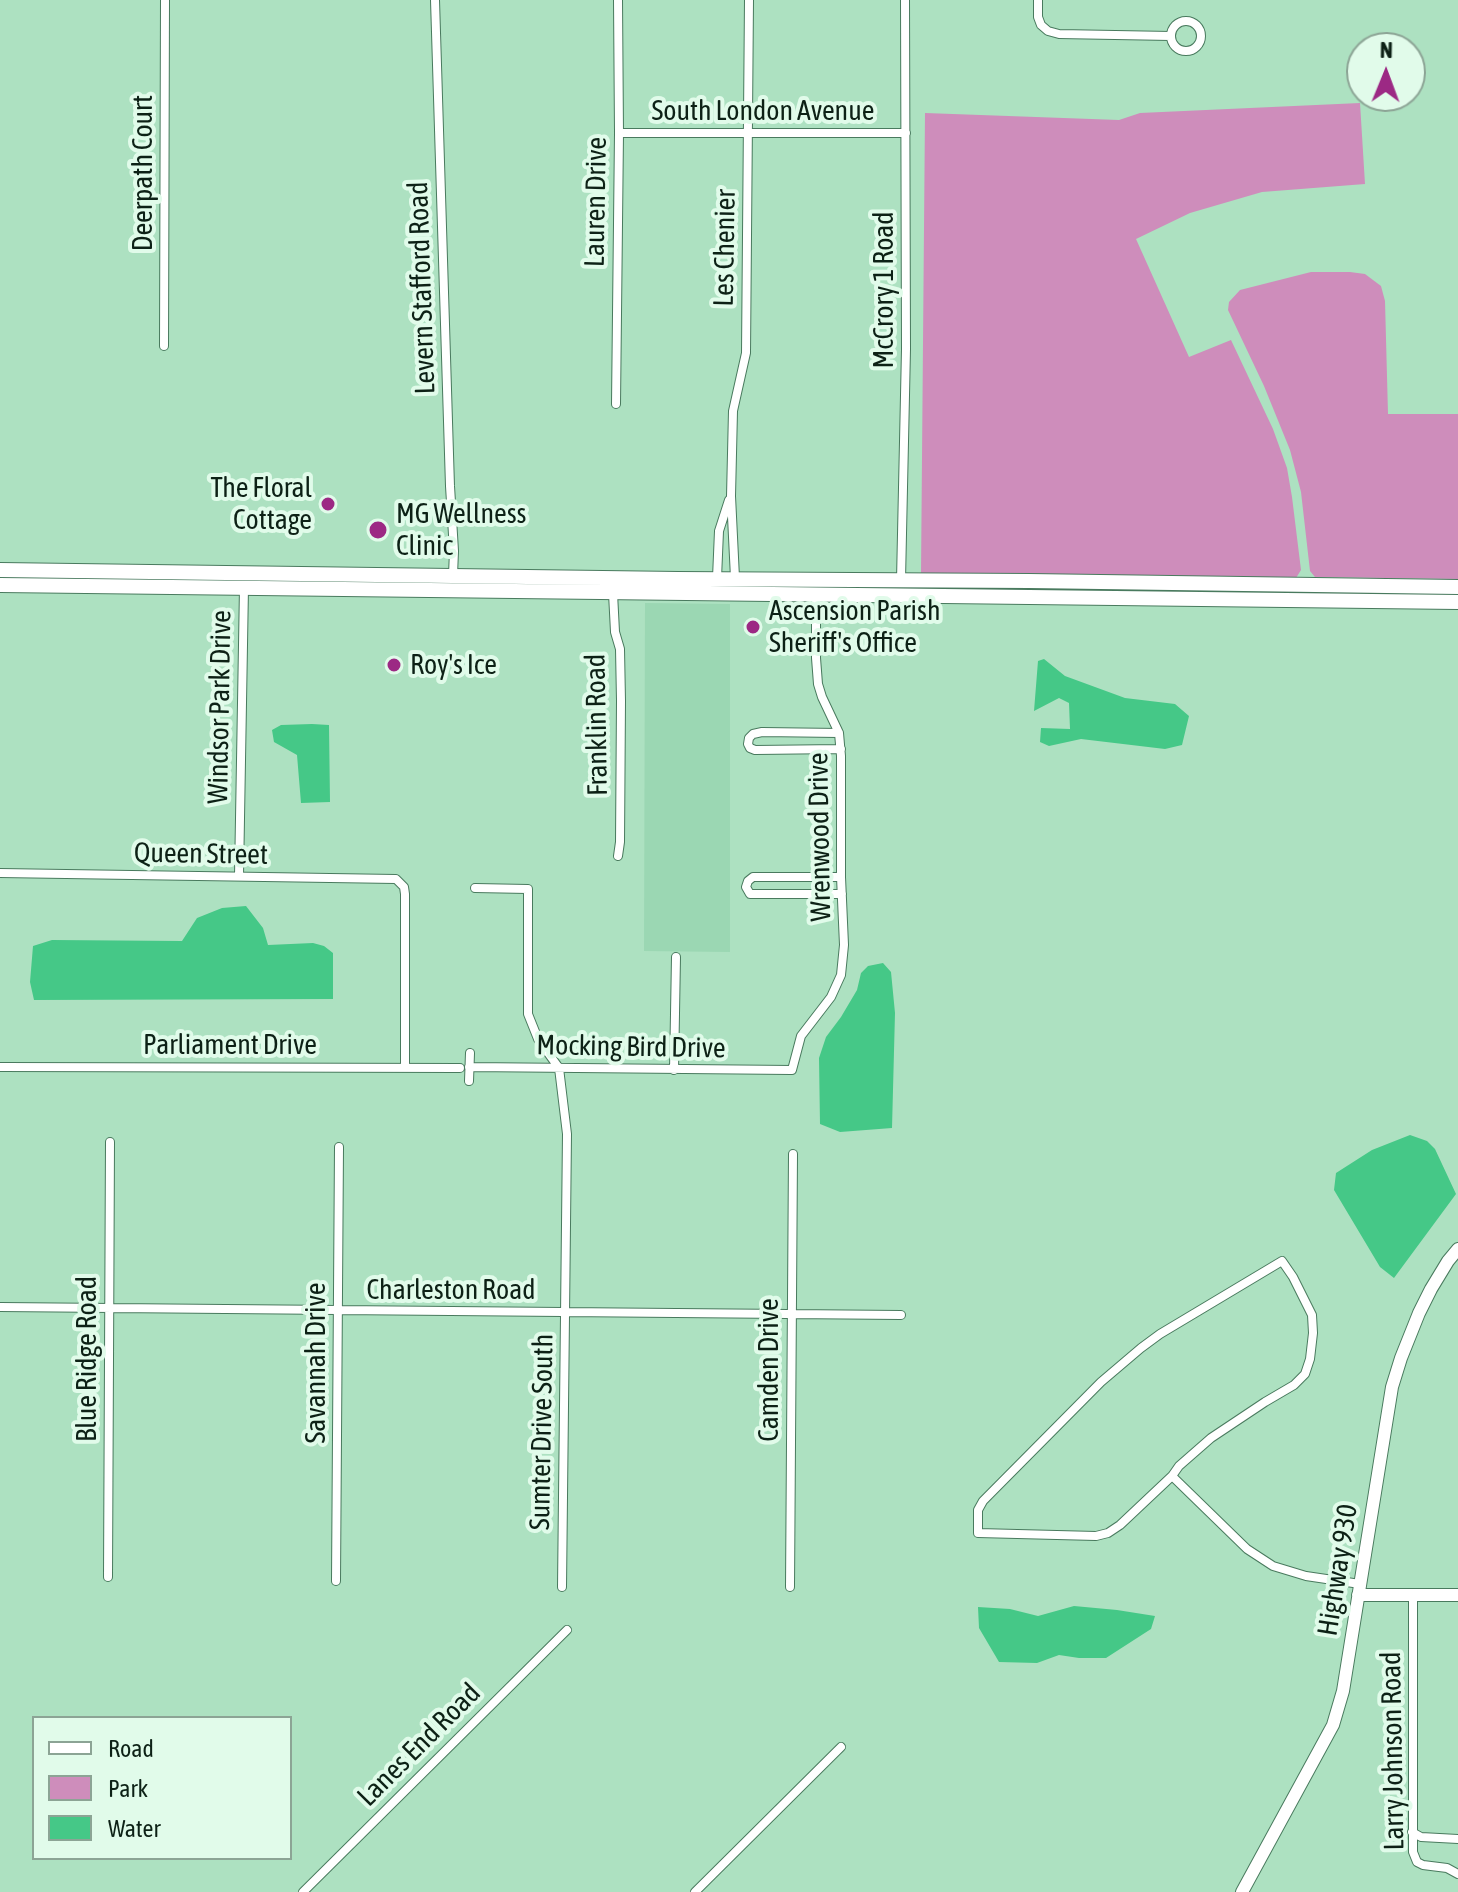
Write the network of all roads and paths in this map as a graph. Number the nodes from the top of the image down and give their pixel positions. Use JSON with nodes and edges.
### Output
{"nodes":[{"id":1,"x":165,"y":0,"type":"edge"},
{"id":2,"x":435,"y":0,"type":"edge"},
{"id":3,"x":618,"y":0,"type":"edge"},
{"id":4,"x":749,"y":0,"type":"edge"},
{"id":5,"x":905,"y":0,"type":"edge"},
{"id":6,"x":1038,"y":0,"type":"edge"},
{"id":7,"x":1171,"y":36,"type":"dead end"},
{"id":8,"x":749,"y":132,"type":"junction"},
{"id":9,"x":619,"y":133,"type":"junction"},
{"id":10,"x":906,"y":133,"type":"junction"},
{"id":11,"x":164,"y":346,"type":"dead end"},
{"id":12,"x":616,"y":404,"type":"dead end"},
{"id":13,"x":731,"y":496,"type":"junction"},
{"id":14,"x":0,"y":570,"type":"edge"},
{"id":15,"x":329,"y":574,"type":"junction"},
{"id":16,"x":453,"y":575,"type":"junction"},
{"id":17,"x":717,"y":578,"type":"junction"},
{"id":18,"x":735,"y":578,"type":"junction"},
{"id":19,"x":901,"y":580,"type":"junction"},
{"id":20,"x":1029,"y":581,"type":"junction"},
{"id":21,"x":674,"y":582,"type":"junction"},
{"id":22,"x":0,"y":585,"type":"edge"},
{"id":23,"x":244,"y":587,"type":"junction"},
{"id":24,"x":1458,"y":587,"type":"edge"},
{"id":25,"x":272,"y":588,"type":"junction"},
{"id":26,"x":401,"y":589,"type":"junction"},
{"id":27,"x":581,"y":592,"type":"junction"},
{"id":28,"x":613,"y":593,"type":"junction"},
{"id":29,"x":816,"y":595,"type":"junction"},
{"id":30,"x":954,"y":596,"type":"junction"},
{"id":31,"x":1458,"y":602,"type":"edge"},
{"id":32,"x":839,"y":733,"type":"junction"},
{"id":33,"x":841,"y":749,"type":"junction"},
{"id":34,"x":618,"y":856,"type":"dead end"},
{"id":35,"x":0,"y":873,"type":"edge"},
{"id":36,"x":239,"y":876,"type":"junction"},
{"id":37,"x":841,"y":877,"type":"junction"},
{"id":38,"x":475,"y":888,"type":"dead end"},
{"id":39,"x":842,"y":894,"type":"junction"},
{"id":40,"x":676,"y":957,"type":"dead end"},
{"id":41,"x":470,"y":1053,"type":"dead end"},
{"id":42,"x":0,"y":1067,"type":"edge"},
{"id":43,"x":405,"y":1068,"type":"junction"},
{"id":44,"x":465,"y":1068,"type":"junction"},
{"id":45,"x":559,"y":1068,"type":"junction"},
{"id":46,"x":674,"y":1070,"type":"junction"},
{"id":47,"x":792,"y":1070,"type":"joint"},
{"id":48,"x":469,"y":1081,"type":"dead end"},
{"id":49,"x":110,"y":1142,"type":"dead end"},
{"id":50,"x":339,"y":1147,"type":"dead end"},
{"id":51,"x":793,"y":1154,"type":"dead end"},
{"id":52,"x":1458,"y":1249,"type":"edge"},
{"id":53,"x":0,"y":1307,"type":"edge"},
{"id":54,"x":109,"y":1309,"type":"junction"},
{"id":55,"x":338,"y":1311,"type":"junction"},
{"id":56,"x":565,"y":1313,"type":"junction"},
{"id":57,"x":791,"y":1315,"type":"junction"},
{"id":58,"x":901,"y":1315,"type":"dead end"},
{"id":59,"x":1172,"y":1476,"type":"junction"},
{"id":60,"x":108,"y":1577,"type":"dead end"},
{"id":61,"x":336,"y":1581,"type":"dead end"},
{"id":62,"x":562,"y":1587,"type":"dead end"},
{"id":63,"x":790,"y":1587,"type":"dead end"},
{"id":64,"x":1359,"y":1590,"type":"junction"},
{"id":65,"x":1413,"y":1594,"type":"junction"},
{"id":66,"x":1458,"y":1595,"type":"edge"},
{"id":67,"x":567,"y":1630,"type":"dead end"},
{"id":68,"x":841,"y":1747,"type":"dead end"},
{"id":69,"x":1412,"y":1832,"type":"junction"},
{"id":70,"x":1458,"y":1839,"type":"edge"},
{"id":71,"x":1458,"y":1874,"type":"edge"},
{"id":72,"x":303,"y":1892,"type":"edge"},
{"id":73,"x":695,"y":1892,"type":"edge"},
{"id":74,"x":1242,"y":1892,"type":"edge"}],
"edges":[{"from":1,"to":11,"type":"street","name":"Deerpath Court"},
{"from":2,"to":16,"type":"street","name":"Levern Stafford Road"},
{"from":3,"to":9,"type":"street","name":"Lauren Drive"},
{"from":4,"to":8,"type":"street","name":"Les Chenier"},
{"from":5,"to":10,"type":"street","name":"McCrory 1 Road"},
{"from":6,"to":7,"type":"street"},
{"from":8,"to":9,"type":"street","name":"South London Avenue"},
{"from":8,"to":10,"type":"street","name":"South London Avenue"},
{"from":8,"to":13,"type":"street","name":"Les Chenier"},
{"from":9,"to":12,"type":"street","name":"Lauren Drive"},
{"from":10,"to":19,"type":"street","name":"McCrory 1 Road"},
{"from":13,"to":17,"type":"street","name":"Les Chenier"},
{"from":13,"to":18,"type":"street","name":"Les Chenier"},
{"from":14,"to":15,"type":"main road"},
{"from":15,"to":16,"type":"main road"},
{"from":15,"to":25,"type":"main road"},
{"from":16,"to":21,"type":"main road"},
{"from":16,"to":26,"type":"main road"},
{"from":17,"to":18,"type":"main road"},
{"from":17,"to":21,"type":"main road"},
{"from":18,"to":19,"type":"main road"},
{"from":18,"to":21,"type":"main road"},
{"from":19,"to":20,"type":"main road"},
{"from":19,"to":29,"type":"main road"},
{"from":20,"to":24,"type":"main road"},
{"from":20,"to":30,"type":"main road"},
{"from":21,"to":27,"type":"main road"},
{"from":22,"to":23,"type":"main road"},
{"from":23,"to":25,"type":"main road"},
{"from":23,"to":36,"type":"street","name":"Windsor Park Drive"},
{"from":25,"to":26,"type":"main road"},
{"from":26,"to":27,"type":"main road"},
{"from":27,"to":28,"type":"main road"},
{"from":28,"to":29,"type":"main road"},
{"from":28,"to":34,"type":"street","name":"Franklin Road"},
{"from":29,"to":30,"type":"main road"},
{"from":29,"to":32,"type":"street","name":"Wrenwood Drive"},
{"from":30,"to":31,"type":"main road"},
{"from":32,"to":33,"type":"street","name":"Wrenwood Drive"},
{"from":32,"to":33,"type":"street"},
{"from":33,"to":37,"type":"street","name":"Wrenwood Drive"},
{"from":35,"to":36,"type":"street","name":"Queen Street"},
{"from":36,"to":43,"type":"street","name":"Queen Street"},
{"from":37,"to":39,"type":"street","name":"Wrenwood Drive"},
{"from":37,"to":39,"type":"street"},
{"from":38,"to":45,"type":"street"},
{"from":39,"to":47,"type":"street","name":"Wrenwood Drive"},
{"from":40,"to":46,"type":"street"},
{"from":41,"to":44,"type":"street"},
{"from":42,"to":43,"type":"street","name":"Parliament Drive"},
{"from":43,"to":44,"type":"street","name":"Parliament Drive"},
{"from":44,"to":45,"type":"street","name":"Mocking Bird Drive"},
{"from":44,"to":48,"type":"street"},
{"from":45,"to":46,"type":"street","name":"Mocking Bird Drive"},
{"from":45,"to":56,"type":"street","name":"Sumter Drive South"},
{"from":46,"to":47,"type":"street","name":"Mocking Bird Drive"},
{"from":49,"to":54,"type":"street","name":"Blue Ridge Road"},
{"from":50,"to":55,"type":"street","name":"Savannah Drive"},
{"from":51,"to":57,"type":"street","name":"Camden Drive"},
{"from":52,"to":64,"type":"street","name":"Highway 930"},
{"from":53,"to":54,"type":"street","name":"Charleston Road"},
{"from":54,"to":55,"type":"street","name":"Charleston Road"},
{"from":54,"to":60,"type":"street","name":"Blue Ridge Road"},
{"from":55,"to":56,"type":"street","name":"Charleston Road"},
{"from":55,"to":61,"type":"street","name":"Savannah Drive"},
{"from":56,"to":57,"type":"street","name":"Charleston Road"},
{"from":56,"to":62,"type":"street","name":"Sumter Drive South"},
{"from":57,"to":58,"type":"street","name":"Charleston Road"},
{"from":57,"to":63,"type":"street","name":"Camden Drive"},
{"from":59,"to":59,"type":"street"},
{"from":59,"to":64,"type":"street"},
{"from":64,"to":65,"type":"street"},
{"from":64,"to":74,"type":"street","name":"Highway 930"},
{"from":65,"to":66,"type":"street"},
{"from":65,"to":69,"type":"street","name":"Larry Johnson Road"},
{"from":67,"to":72,"type":"street","name":"Lanes End Road"},
{"from":68,"to":73,"type":"street"},
{"from":69,"to":70,"type":"street"},
{"from":69,"to":71,"type":"street","name":"Larry Johnson Road"}]}
